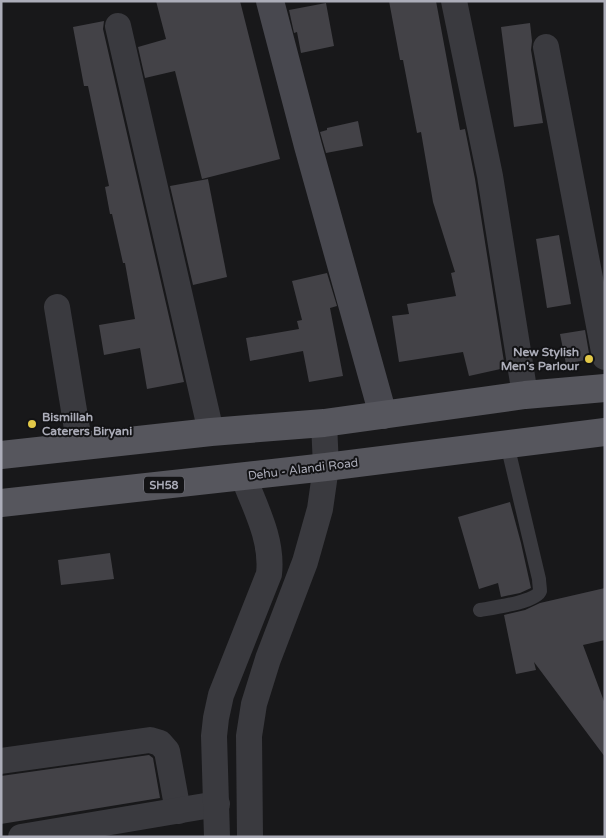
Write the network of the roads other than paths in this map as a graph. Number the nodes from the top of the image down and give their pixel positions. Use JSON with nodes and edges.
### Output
{"nodes":[{"id":1,"x":270,"y":1,"type":"edge"},
{"id":2,"x":454,"y":1,"type":"edge"},
{"id":3,"x":118,"y":26,"type":"dead end"},
{"id":4,"x":546,"y":47,"type":"dead end"},
{"id":5,"x":57,"y":307,"type":"dead end"},
{"id":6,"x":605,"y":357,"type":"edge"},
{"id":7,"x":605,"y":388,"type":"edge"},
{"id":8,"x":525,"y":395,"type":"junction"},
{"id":9,"x":382,"y":415,"type":"junction"},
{"id":10,"x":324,"y":423,"type":"junction"},
{"id":11,"x":211,"y":432,"type":"junction"},
{"id":12,"x":605,"y":432,"type":"edge"},
{"id":13,"x":507,"y":444,"type":"junction"},
{"id":14,"x":80,"y":447,"type":"junction"},
{"id":15,"x":1,"y":455,"type":"edge"},
{"id":16,"x":326,"y":467,"type":"junction"},
{"id":17,"x":243,"y":476,"type":"junction"},
{"id":18,"x":1,"y":504,"type":"edge"},
{"id":19,"x":480,"y":610,"type":"dead end"},
{"id":20,"x":1,"y":761,"type":"edge"},
{"id":21,"x":216,"y":804,"type":"junction"},
{"id":22,"x":178,"y":811,"type":"junction"},
{"id":23,"x":21,"y":837,"type":"edge"},
{"id":24,"x":217,"y":837,"type":"edge"},
{"id":25,"x":250,"y":837,"type":"edge"}],
"edges":[{"from":1,"to":9,"type":"street"},
{"from":2,"to":8,"type":"street"},
{"from":3,"to":11,"type":"street"},
{"from":4,"to":6,"type":"street"},
{"from":5,"to":14,"type":"street"},
{"from":7,"to":8,"type":"main road"},
{"from":8,"to":9,"type":"main road"},
{"from":9,"to":10,"type":"main road"},
{"from":10,"to":11,"type":"main road"},
{"from":10,"to":16,"type":"street"},
{"from":11,"to":14,"type":"main road"},
{"from":12,"to":13,"type":"main road","name":"Dehu - Alandi Road","number":"SH58"},
{"from":13,"to":16,"type":"main road","name":"Dehu - Alandi Road","number":"SH58"},
{"from":13,"to":19,"type":"lane"},
{"from":14,"to":15,"type":"main road"},
{"from":16,"to":17,"type":"main road","name":"Dehu - Alandi Road","number":"SH58"},
{"from":16,"to":25,"type":"street"},
{"from":17,"to":18,"type":"main road","name":"Dehu - Alandi Road","number":"SH58"},
{"from":17,"to":21,"type":"street"},
{"from":20,"to":22,"type":"street"},
{"from":21,"to":22,"type":"street"},
{"from":21,"to":24,"type":"street"},
{"from":22,"to":23,"type":"street"}]}
